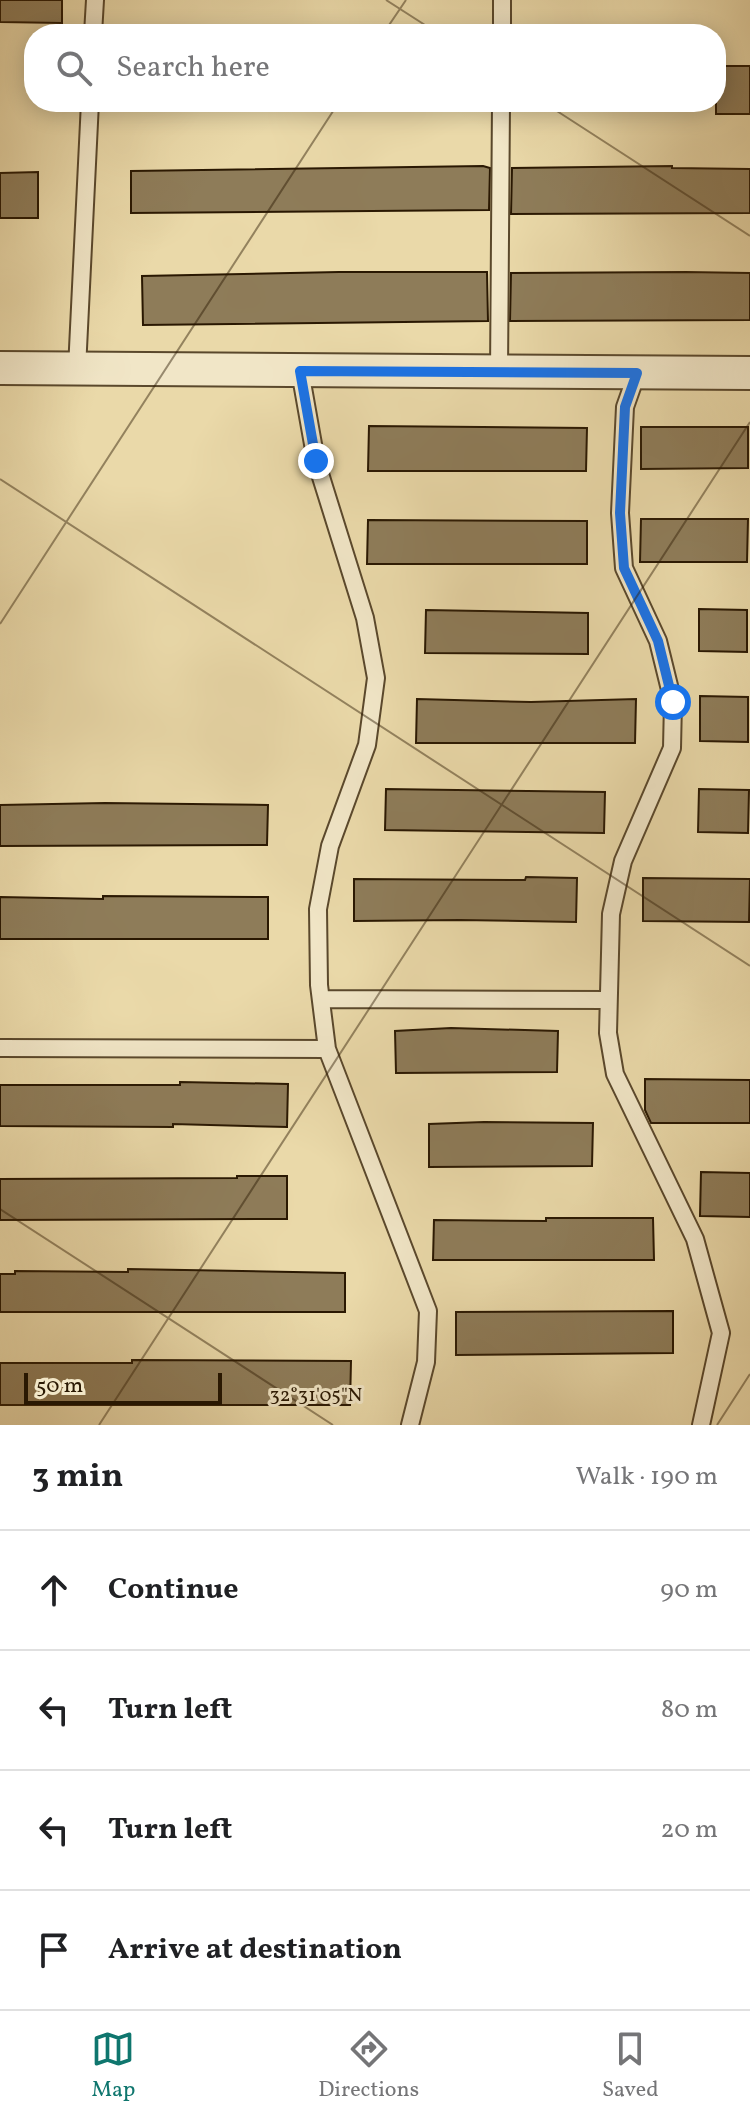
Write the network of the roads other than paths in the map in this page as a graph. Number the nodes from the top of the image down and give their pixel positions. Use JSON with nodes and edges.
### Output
{"nodes":[{"id":1,"x":95,"y":0,"type":"edge"},
{"id":2,"x":502,"y":0,"type":"edge"},
{"id":3,"x":94,"y":24,"type":"edge"},
{"id":4,"x":502,"y":24,"type":"edge"},
{"id":5,"x":90,"y":112,"type":"edge"},
{"id":6,"x":501,"y":112,"type":"edge"},
{"id":7,"x":0,"y":368,"type":"edge"},
{"id":8,"x":77,"y":369,"type":"junction"},
{"id":9,"x":300,"y":371,"type":"junction"},
{"id":10,"x":499,"y":373,"type":"junction"},
{"id":11,"x":637,"y":373,"type":"junction"},
{"id":12,"x":750,"y":373,"type":"edge"},
{"id":13,"x":321,"y":999,"type":"junction"},
{"id":14,"x":608,"y":1000,"type":"junction"},
{"id":15,"x":0,"y":1048,"type":"edge"},
{"id":16,"x":327,"y":1049,"type":"junction"},
{"id":17,"x":410,"y":1425,"type":"edge"},
{"id":18,"x":701,"y":1425,"type":"edge"}],
"edges":[{"from":1,"to":3,"type":"lane"},
{"from":2,"to":4,"type":"lane"},
{"from":5,"to":8,"type":"lane"},
{"from":6,"to":10,"type":"lane"},
{"from":7,"to":8,"type":"street"},
{"from":8,"to":9,"type":"street"},
{"from":9,"to":10,"type":"street"},
{"from":9,"to":13,"type":"lane"},
{"from":10,"to":11,"type":"street"},
{"from":11,"to":12,"type":"street"},
{"from":11,"to":14,"type":"lane"},
{"from":13,"to":14,"type":"lane"},
{"from":13,"to":16,"type":"lane"},
{"from":14,"to":18,"type":"lane"},
{"from":15,"to":16,"type":"lane"},
{"from":16,"to":17,"type":"lane"}]}
